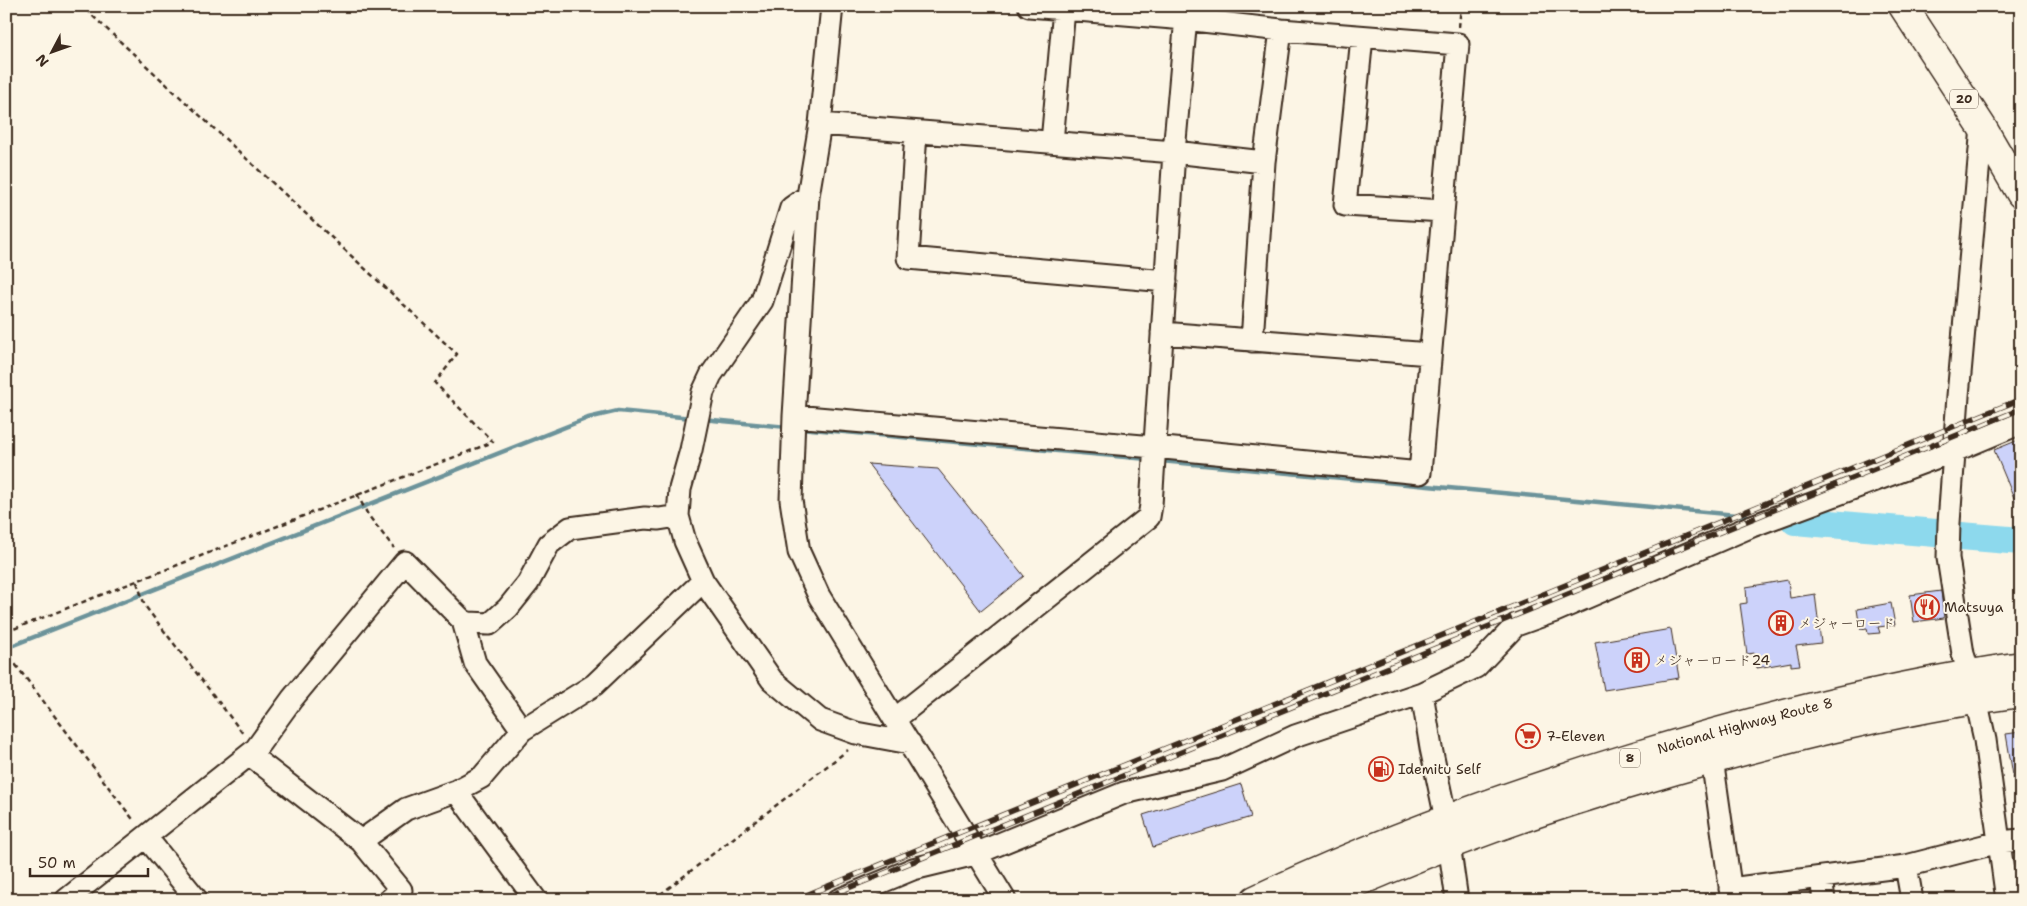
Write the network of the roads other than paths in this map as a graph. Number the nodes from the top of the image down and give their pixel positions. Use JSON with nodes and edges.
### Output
{"nodes":[{"id":1,"x":832,"y":6,"type":"edge"},
{"id":2,"x":1029,"y":6,"type":"edge"},
{"id":3,"x":1903,"y":6,"type":"edge"},
{"id":4,"x":1064,"y":9,"type":"junction"},
{"id":5,"x":1186,"y":13,"type":"edge"},
{"id":6,"x":1282,"y":30,"type":"junction"},
{"id":7,"x":1362,"y":36,"type":"junction"},
{"id":8,"x":820,"y":124,"type":"junction"},
{"id":9,"x":1982,"y":127,"type":"junction"},
{"id":10,"x":916,"y":132,"type":"junction"},
{"id":11,"x":1052,"y":142,"type":"junction"},
{"id":12,"x":1174,"y":152,"type":"junction"},
{"id":13,"x":1264,"y":162,"type":"junction"},
{"id":14,"x":2021,"y":194,"type":"edge"},
{"id":15,"x":808,"y":196,"type":"junction"},
{"id":16,"x":1443,"y":211,"type":"junction"},
{"id":17,"x":1166,"y":282,"type":"junction"},
{"id":18,"x":1162,"y":333,"type":"junction"},
{"id":19,"x":1252,"y":341,"type":"junction"},
{"id":20,"x":1430,"y":354,"type":"junction"},
{"id":21,"x":794,"y":416,"type":"junction"},
{"id":22,"x":2021,"y":423,"type":"edge"},
{"id":23,"x":1154,"y":447,"type":"junction"},
{"id":24,"x":1954,"y":451,"type":"junction"},
{"id":25,"x":678,"y":516,"type":"junction"},
{"id":26,"x":703,"y":580,"type":"junction"},
{"id":27,"x":462,"y":620,"type":"junction"},
{"id":28,"x":2021,"y":666,"type":"edge"},
{"id":29,"x":1969,"y":673,"type":"junction"},
{"id":30,"x":1422,"y":693,"type":"junction"},
{"id":31,"x":2021,"y":694,"type":"edge"},
{"id":32,"x":1976,"y":699,"type":"junction"},
{"id":33,"x":896,"y":719,"type":"junction"},
{"id":34,"x":522,"y":730,"type":"junction"},
{"id":35,"x":910,"y":743,"type":"junction"},
{"id":36,"x":253,"y":752,"type":"junction"},
{"id":37,"x":1712,"y":759,"type":"junction"},
{"id":38,"x":456,"y":791,"type":"junction"},
{"id":39,"x":1448,"y":832,"type":"junction"},
{"id":40,"x":146,"y":837,"type":"junction"},
{"id":41,"x":361,"y":840,"type":"junction"},
{"id":42,"x":2021,"y":840,"type":"edge"},
{"id":43,"x":1999,"y":842,"type":"junction"},
{"id":44,"x":975,"y":854,"type":"junction"},
{"id":45,"x":1906,"y":866,"type":"junction"},
{"id":46,"x":1820,"y":878,"type":"junction"},
{"id":47,"x":1731,"y":894,"type":"edge"},
{"id":48,"x":66,"y":900,"type":"edge"},
{"id":49,"x":197,"y":900,"type":"edge"},
{"id":50,"x":389,"y":900,"type":"edge"},
{"id":51,"x":536,"y":900,"type":"edge"},
{"id":52,"x":838,"y":900,"type":"edge"},
{"id":53,"x":1005,"y":900,"type":"edge"},
{"id":54,"x":1255,"y":900,"type":"edge"},
{"id":55,"x":1318,"y":900,"type":"edge"},
{"id":56,"x":1457,"y":900,"type":"edge"},
{"id":57,"x":1824,"y":900,"type":"edge"},
{"id":58,"x":1912,"y":900,"type":"edge"},
{"id":59,"x":2007,"y":900,"type":"edge"}],
"edges":[{"from":1,"to":8,"type":"street"},
{"from":2,"to":4,"type":"street"},
{"from":3,"to":9,"type":"main road","number":"20"},
{"from":4,"to":5,"type":"street"},
{"from":4,"to":11,"type":"street"},
{"from":5,"to":6,"type":"street"},
{"from":5,"to":12,"type":"street"},
{"from":6,"to":7,"type":"street"},
{"from":6,"to":13,"type":"street"},
{"from":7,"to":16,"type":"street"},
{"from":7,"to":16,"type":"street"},
{"from":8,"to":10,"type":"street"},
{"from":8,"to":15,"type":"street"},
{"from":9,"to":14,"type":"main road","number":"20"},
{"from":9,"to":24,"type":"street"},
{"from":10,"to":11,"type":"street"},
{"from":10,"to":17,"type":"street"},
{"from":11,"to":12,"type":"street"},
{"from":12,"to":13,"type":"street"},
{"from":12,"to":17,"type":"street"},
{"from":13,"to":19,"type":"street"},
{"from":15,"to":21,"type":"street"},
{"from":15,"to":25,"type":"street"},
{"from":16,"to":20,"type":"street"},
{"from":17,"to":18,"type":"street"},
{"from":18,"to":19,"type":"street"},
{"from":18,"to":23,"type":"street"},
{"from":19,"to":20,"type":"street"},
{"from":20,"to":23,"type":"street"},
{"from":21,"to":23,"type":"street"},
{"from":21,"to":33,"type":"street"},
{"from":22,"to":24,"type":"street"},
{"from":23,"to":33,"type":"street"},
{"from":24,"to":29,"type":"street"},
{"from":24,"to":30,"type":"street"},
{"from":25,"to":26,"type":"street"},
{"from":25,"to":27,"type":"street"},
{"from":26,"to":34,"type":"street"},
{"from":26,"to":35,"type":"street"},
{"from":27,"to":34,"type":"street"},
{"from":27,"to":36,"type":"street"},
{"from":28,"to":29,"type":"main road","name":"National Highway Route 8","number":"8"},
{"from":29,"to":39,"type":"main road","name":"National Highway Route 8","number":"8"},
{"from":30,"to":39,"type":"street"},
{"from":30,"to":44,"type":"street"},
{"from":31,"to":32,"type":"main road","name":"National Highway Route 8","number":"8"},
{"from":32,"to":37,"type":"main road","name":"National Highway Route 8","number":"8"},
{"from":32,"to":43,"type":"street"},
{"from":33,"to":35,"type":"street"},
{"from":34,"to":38,"type":"street"},
{"from":35,"to":44,"type":"street"},
{"from":36,"to":40,"type":"street"},
{"from":36,"to":41,"type":"street"},
{"from":37,"to":39,"type":"main road","name":"National Highway Route 8","number":"8"},
{"from":37,"to":47,"type":"street"},
{"from":38,"to":41,"type":"street"},
{"from":38,"to":51,"type":"street"},
{"from":39,"to":54,"type":"main road","name":"National Highway Route 8","number":"8"},
{"from":39,"to":55,"type":"main road","name":"National Highway Route 8","number":"8"},
{"from":39,"to":56,"type":"street"},
{"from":40,"to":48,"type":"street"},
{"from":40,"to":49,"type":"street"},
{"from":41,"to":50,"type":"street"},
{"from":42,"to":43,"type":"street"},
{"from":43,"to":45,"type":"street"},
{"from":43,"to":59,"type":"street"},
{"from":44,"to":52,"type":"street"},
{"from":44,"to":53,"type":"street"},
{"from":45,"to":46,"type":"street"},
{"from":45,"to":58,"type":"street"},
{"from":46,"to":47,"type":"street"},
{"from":46,"to":57,"type":"street"}]}
